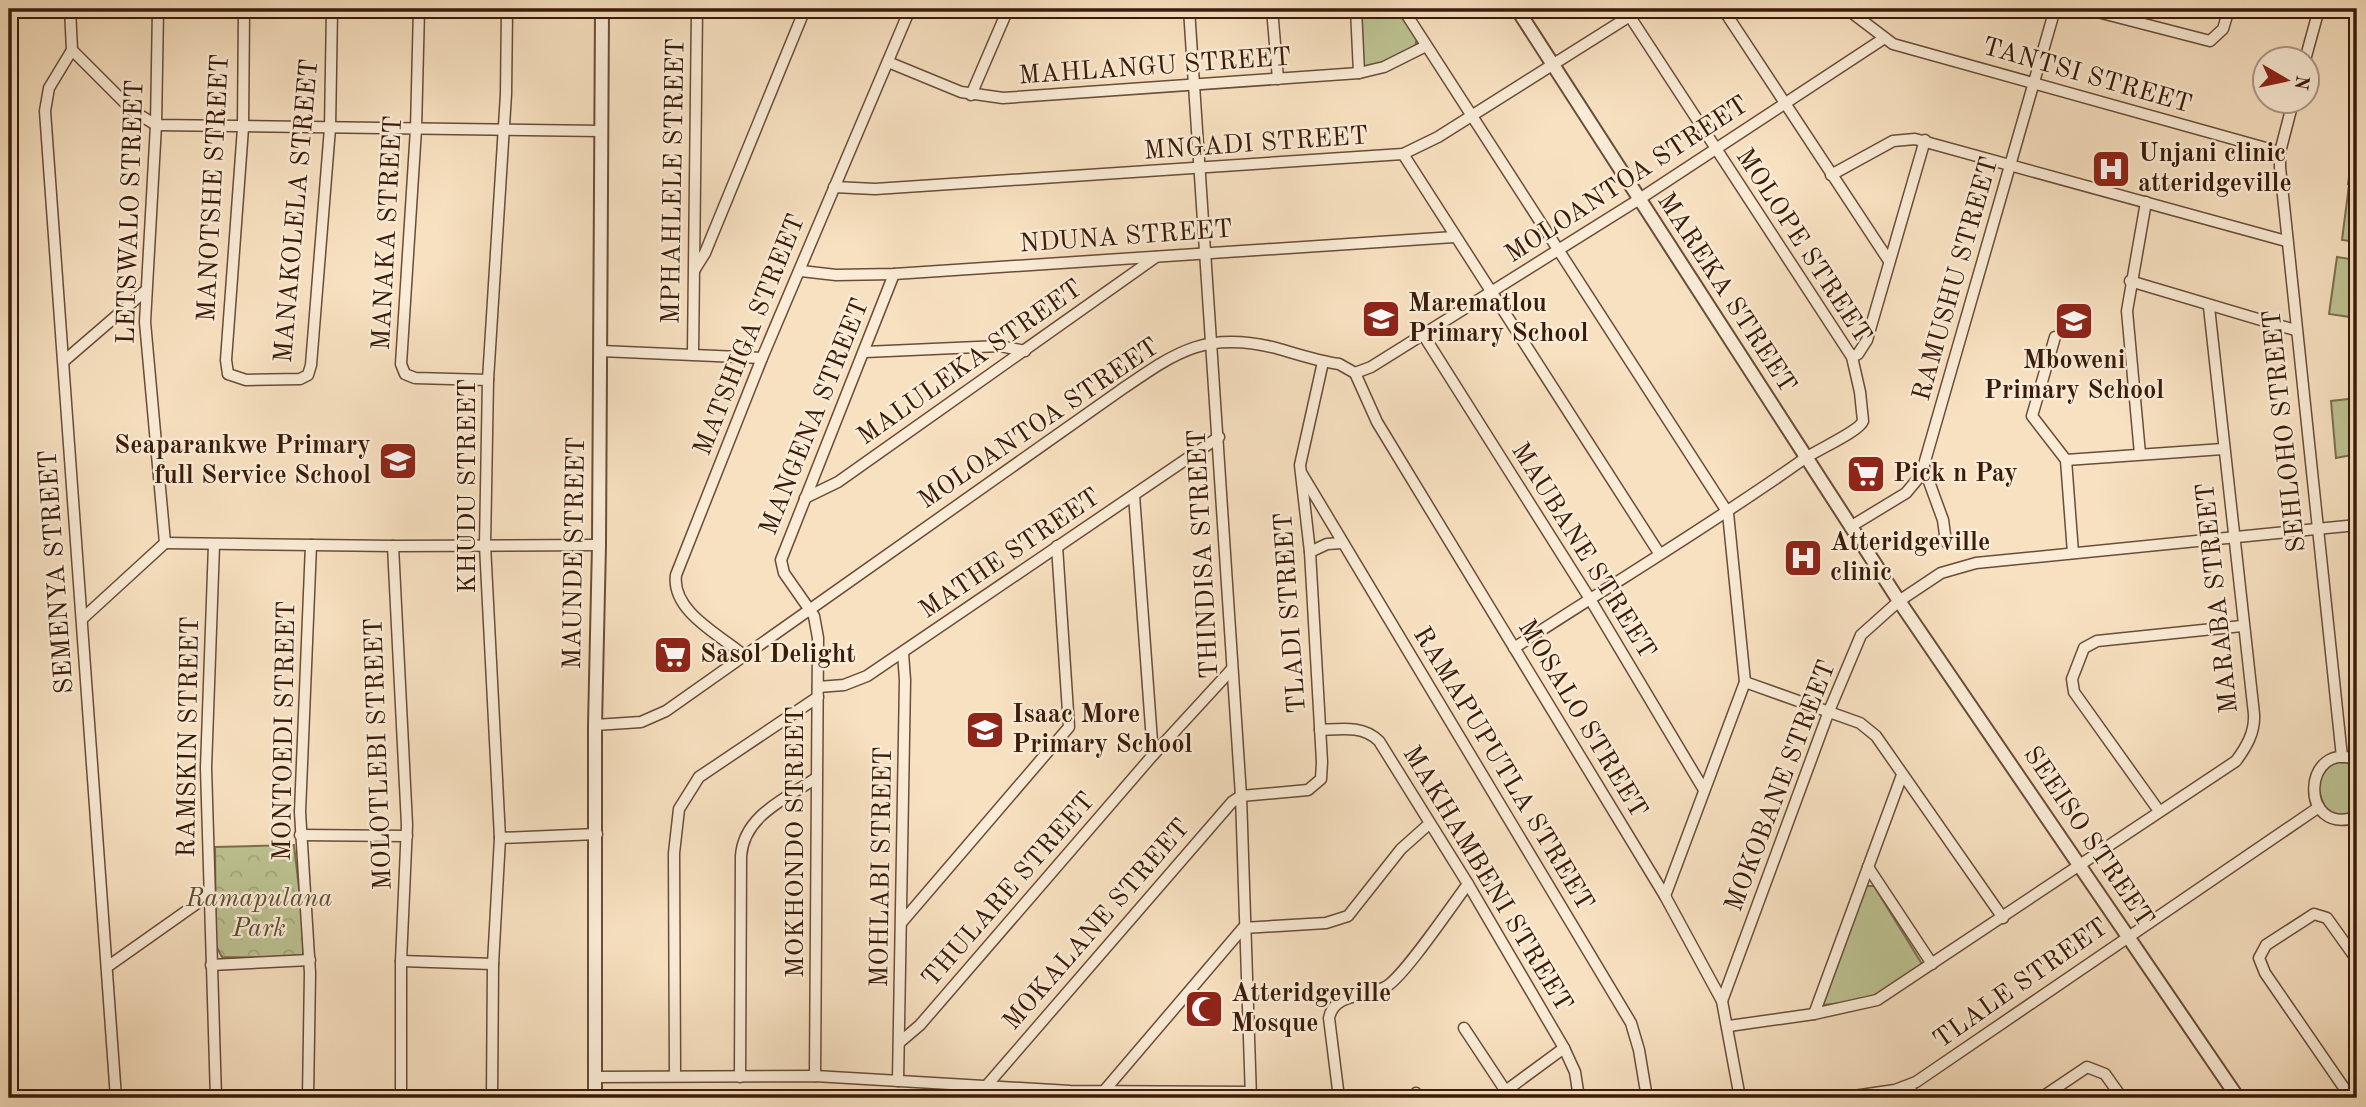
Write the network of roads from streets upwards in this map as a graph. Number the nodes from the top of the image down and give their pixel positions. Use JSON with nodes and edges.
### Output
{"nodes":[{"id":1,"x":70,"y":9,"type":"edge"},
{"id":2,"x":158,"y":9,"type":"edge"},
{"id":3,"x":244,"y":9,"type":"edge"},
{"id":4,"x":332,"y":9,"type":"edge"},
{"id":5,"x":419,"y":9,"type":"edge"},
{"id":6,"x":507,"y":9,"type":"edge"},
{"id":7,"x":602,"y":9,"type":"edge"},
{"id":8,"x":697,"y":9,"type":"edge"},
{"id":9,"x":805,"y":9,"type":"edge"},
{"id":10,"x":910,"y":9,"type":"edge"},
{"id":11,"x":1008,"y":9,"type":"edge"},
{"id":12,"x":1189,"y":9,"type":"edge"},
{"id":13,"x":1272,"y":9,"type":"edge"},
{"id":14,"x":1356,"y":9,"type":"edge"},
{"id":15,"x":1403,"y":9,"type":"edge"},
{"id":16,"x":1517,"y":9,"type":"edge"},
{"id":17,"x":1641,"y":9,"type":"edge"},
{"id":18,"x":1723,"y":9,"type":"edge"},
{"id":19,"x":1847,"y":9,"type":"edge"},
{"id":20,"x":2055,"y":9,"type":"edge"},
{"id":21,"x":2086,"y":9,"type":"edge"},
{"id":22,"x":2136,"y":9,"type":"edge"},
{"id":23,"x":2229,"y":9,"type":"edge"},
{"id":24,"x":2319,"y":9,"type":"edge"},
{"id":25,"x":1627,"y":12,"type":"edge"},
{"id":26,"x":2133,"y":20,"type":"junction"},
{"id":27,"x":1883,"y":39,"type":"junction"},
{"id":28,"x":1426,"y":46,"type":"junction"},
{"id":29,"x":2309,"y":46,"type":"edge"},
{"id":30,"x":72,"y":50,"type":"junction"},
{"id":31,"x":888,"y":62,"type":"junction"},
{"id":32,"x":1553,"y":64,"type":"junction"},
{"id":33,"x":1359,"y":74,"type":"junction"},
{"id":34,"x":1278,"y":79,"type":"junction"},
{"id":35,"x":2034,"y":81,"type":"junction"},
{"id":36,"x":1194,"y":85,"type":"junction"},
{"id":37,"x":971,"y":95,"type":"junction"},
{"id":38,"x":1784,"y":105,"type":"junction"},
{"id":39,"x":1473,"y":114,"type":"junction"},
{"id":40,"x":2289,"y":116,"type":"edge"},
{"id":41,"x":156,"y":125,"type":"junction"},
{"id":42,"x":243,"y":128,"type":"junction"},
{"id":43,"x":330,"y":128,"type":"junction"},
{"id":44,"x":416,"y":129,"type":"junction"},
{"id":45,"x":503,"y":131,"type":"junction"},
{"id":46,"x":601,"y":131,"type":"junction"},
{"id":47,"x":1925,"y":140,"type":"junction"},
{"id":48,"x":1716,"y":150,"type":"junction"},
{"id":49,"x":2280,"y":152,"type":"junction"},
{"id":50,"x":1403,"y":154,"type":"junction"},
{"id":51,"x":2012,"y":163,"type":"junction"},
{"id":52,"x":1201,"y":169,"type":"junction"},
{"id":53,"x":1831,"y":175,"type":"junction"},
{"id":54,"x":834,"y":187,"type":"junction"},
{"id":55,"x":1638,"y":200,"type":"junction"},
{"id":56,"x":2146,"y":202,"type":"junction"},
{"id":57,"x":1454,"y":237,"type":"junction"},
{"id":58,"x":2286,"y":241,"type":"junction"},
{"id":59,"x":1560,"y":249,"type":"junction"},
{"id":60,"x":1205,"y":252,"type":"junction"},
{"id":61,"x":1156,"y":257,"type":"junction"},
{"id":62,"x":1889,"y":261,"type":"junction"},
{"id":63,"x":694,"y":271,"type":"junction"},
{"id":64,"x":801,"y":271,"type":"junction"},
{"id":65,"x":894,"y":274,"type":"junction"},
{"id":66,"x":2130,"y":281,"type":"junction"},
{"id":67,"x":1491,"y":291,"type":"junction"},
{"id":68,"x":144,"y":292,"type":"junction"},
{"id":69,"x":2209,"y":307,"type":"junction"},
{"id":70,"x":2295,"y":330,"type":"junction"},
{"id":71,"x":1424,"y":336,"type":"junction"},
{"id":72,"x":2055,"y":337,"type":"dead end"},
{"id":73,"x":1212,"y":341,"type":"junction"},
{"id":74,"x":601,"y":351,"type":"junction"},
{"id":75,"x":1025,"y":351,"type":"junction"},
{"id":76,"x":865,"y":352,"type":"junction"},
{"id":77,"x":693,"y":353,"type":"junction"},
{"id":78,"x":1852,"y":357,"type":"junction"},
{"id":79,"x":762,"y":358,"type":"junction"},
{"id":80,"x":64,"y":361,"type":"junction"},
{"id":81,"x":1323,"y":362,"type":"junction"},
{"id":82,"x":227,"y":370,"type":"joint"},
{"id":83,"x":1355,"y":373,"type":"junction"},
{"id":84,"x":488,"y":380,"type":"junction"},
{"id":85,"x":1219,"y":436,"type":"junction"},
{"id":86,"x":2223,"y":449,"type":"junction"},
{"id":87,"x":2140,"y":454,"type":"junction"},
{"id":88,"x":1806,"y":457,"type":"junction"},
{"id":89,"x":2066,"y":460,"type":"junction"},
{"id":90,"x":1924,"y":468,"type":"junction"},
{"id":91,"x":1300,"y":471,"type":"junction"},
{"id":92,"x":1134,"y":495,"type":"junction"},
{"id":93,"x":805,"y":498,"type":"junction"},
{"id":94,"x":1728,"y":513,"type":"junction"},
{"id":95,"x":2357,"y":525,"type":"edge"},
{"id":96,"x":1850,"y":527,"type":"junction"},
{"id":97,"x":2316,"y":529,"type":"junction"},
{"id":98,"x":2233,"y":536,"type":"junction"},
{"id":99,"x":1946,"y":542,"type":"dead end"},
{"id":100,"x":165,"y":543,"type":"junction"},
{"id":101,"x":1342,"y":543,"type":"junction"},
{"id":102,"x":215,"y":545,"type":"junction"},
{"id":103,"x":311,"y":545,"type":"junction"},
{"id":104,"x":485,"y":545,"type":"junction"},
{"id":105,"x":599,"y":545,"type":"junction"},
{"id":106,"x":393,"y":546,"type":"junction"},
{"id":107,"x":1057,"y":546,"type":"junction"},
{"id":108,"x":1310,"y":552,"type":"junction"},
{"id":109,"x":2073,"y":553,"type":"junction"},
{"id":110,"x":1659,"y":554,"type":"junction"},
{"id":111,"x":1590,"y":599,"type":"junction"},
{"id":112,"x":1899,"y":601,"type":"junction"},
{"id":113,"x":810,"y":610,"type":"junction"},
{"id":114,"x":82,"y":619,"type":"junction"},
{"id":115,"x":2242,"y":626,"type":"junction"},
{"id":116,"x":1514,"y":648,"type":"junction"},
{"id":117,"x":902,"y":653,"type":"junction"},
{"id":118,"x":745,"y":656,"type":"junction"},
{"id":119,"x":1232,"y":669,"type":"junction"},
{"id":120,"x":1745,"y":682,"type":"junction"},
{"id":121,"x":818,"y":692,"type":"junction"},
{"id":122,"x":1829,"y":710,"type":"junction"},
{"id":123,"x":595,"y":726,"type":"junction"},
{"id":124,"x":1320,"y":730,"type":"junction"},
{"id":125,"x":1153,"y":755,"type":"junction"},
{"id":126,"x":2342,"y":757,"type":"junction"},
{"id":127,"x":2357,"y":760,"type":"edge"},
{"id":128,"x":1902,"y":775,"type":"junction"},
{"id":129,"x":816,"y":778,"type":"junction"},
{"id":130,"x":1704,"y":790,"type":"junction"},
{"id":131,"x":1241,"y":796,"type":"junction"},
{"id":132,"x":2319,"y":807,"type":"junction"},
{"id":133,"x":2159,"y":811,"type":"junction"},
{"id":134,"x":2357,"y":817,"type":"edge"},
{"id":135,"x":1429,"y":824,"type":"junction"},
{"id":136,"x":597,"y":834,"type":"junction"},
{"id":137,"x":300,"y":835,"type":"junction"},
{"id":138,"x":407,"y":836,"type":"junction"},
{"id":139,"x":500,"y":838,"type":"junction"},
{"id":140,"x":2081,"y":865,"type":"junction"},
{"id":141,"x":1868,"y":867,"type":"junction"},
{"id":142,"x":1468,"y":884,"type":"junction"},
{"id":143,"x":209,"y":895,"type":"junction"},
{"id":144,"x":1665,"y":896,"type":"junction"},
{"id":145,"x":2003,"y":918,"type":"junction"},
{"id":146,"x":902,"y":922,"type":"junction"},
{"id":147,"x":1243,"y":928,"type":"junction"},
{"id":148,"x":2127,"y":936,"type":"junction"},
{"id":149,"x":310,"y":960,"type":"junction"},
{"id":150,"x":2357,"y":960,"type":"edge"},
{"id":151,"x":401,"y":961,"type":"junction"},
{"id":152,"x":493,"y":964,"type":"junction"},
{"id":153,"x":1932,"y":964,"type":"junction"},
{"id":154,"x":211,"y":965,"type":"junction"},
{"id":155,"x":107,"y":967,"type":"junction"},
{"id":156,"x":1723,"y":1001,"type":"junction"},
{"id":157,"x":1814,"y":1014,"type":"junction"},
{"id":158,"x":1729,"y":1026,"type":"junction"},
{"id":159,"x":1464,"y":1028,"type":"dead end"},
{"id":160,"x":900,"y":1042,"type":"junction"},
{"id":161,"x":1564,"y":1048,"type":"junction"},
{"id":162,"x":675,"y":1076,"type":"junction"},
{"id":163,"x":816,"y":1076,"type":"junction"},
{"id":164,"x":596,"y":1077,"type":"junction"},
{"id":165,"x":740,"y":1077,"type":"junction"},
{"id":166,"x":898,"y":1081,"type":"junction"},
{"id":167,"x":988,"y":1084,"type":"junction"},
{"id":168,"x":1908,"y":1086,"type":"junction"},
{"id":169,"x":1504,"y":1090,"type":"junction"},
{"id":170,"x":1104,"y":1091,"type":"junction"},
{"id":171,"x":1179,"y":1095,"type":"edge"},
{"id":172,"x":1250,"y":1095,"type":"edge"},
{"id":173,"x":116,"y":1098,"type":"edge"},
{"id":174,"x":216,"y":1098,"type":"edge"},
{"id":175,"x":309,"y":1098,"type":"edge"},
{"id":176,"x":401,"y":1098,"type":"edge"},
{"id":177,"x":492,"y":1098,"type":"edge"},
{"id":178,"x":595,"y":1098,"type":"edge"},
{"id":179,"x":1339,"y":1098,"type":"edge"},
{"id":180,"x":1496,"y":1098,"type":"edge"},
{"id":181,"x":1579,"y":1098,"type":"edge"},
{"id":182,"x":1647,"y":1098,"type":"edge"},
{"id":183,"x":1740,"y":1098,"type":"edge"},
{"id":184,"x":1840,"y":1098,"type":"edge"},
{"id":185,"x":1916,"y":1098,"type":"edge"},
{"id":186,"x":2041,"y":1098,"type":"edge"},
{"id":187,"x":2122,"y":1098,"type":"edge"},
{"id":188,"x":2238,"y":1098,"type":"edge"},
{"id":189,"x":2351,"y":1098,"type":"edge"}],
"edges":[{"from":1,"to":30,"type":"street"},
{"from":2,"to":41,"type":"street","name":"LETSWALO STREET"},
{"from":3,"to":42,"type":"street","name":"MANOTSHE STREET"},
{"from":4,"to":43,"type":"street","name":"MANAKOLELA STREET"},
{"from":5,"to":44,"type":"street","name":"MANAKA STREET"},
{"from":6,"to":45,"type":"street","name":"KHUDU STREET"},
{"from":7,"to":46,"type":"street","name":"MAUNDE STREET"},
{"from":8,"to":63,"type":"street","name":"MPHAHLELE STREET"},
{"from":9,"to":63,"type":"street"},
{"from":10,"to":31,"type":"street","name":"MATSHIGA STREET"},
{"from":11,"to":37,"type":"street"},
{"from":12,"to":36,"type":"street","name":"THINDISA STREET"},
{"from":13,"to":34,"type":"street"},
{"from":14,"to":33,"type":"street"},
{"from":15,"to":28,"type":"street"},
{"from":16,"to":32,"type":"street","name":"MAREKA STREET"},
{"from":17,"to":25,"type":"street","name":"MNGADI STREET"},
{"from":18,"to":38,"type":"street"},
{"from":19,"to":27,"type":"street"},
{"from":20,"to":35,"type":"street","name":"RAMUSHU STREET"},
{"from":21,"to":26,"type":"street"},
{"from":22,"to":26,"type":"street"},
{"from":23,"to":26,"type":"street"},
{"from":24,"to":29,"type":"street"},
{"from":25,"to":32,"type":"street","name":"MNGADI STREET"},
{"from":25,"to":48,"type":"street","name":"MOLOPE STREET"},
{"from":27,"to":35,"type":"street","name":"TANTSI STREET"},
{"from":27,"to":38,"type":"street","name":"MOLOANTOA STREET"},
{"from":28,"to":33,"type":"street","name":"MAHLANGU STREET"},
{"from":28,"to":39,"type":"street"},
{"from":30,"to":41,"type":"street"},
{"from":30,"to":80,"type":"street","name":"SEMENYA STREET"},
{"from":31,"to":37,"type":"street","name":"MAHLANGU STREET"},
{"from":31,"to":54,"type":"street","name":"MATSHIGA STREET"},
{"from":32,"to":39,"type":"street","name":"MNGADI STREET"},
{"from":32,"to":55,"type":"street","name":"MAREKA STREET"},
{"from":33,"to":34,"type":"street","name":"MAHLANGU STREET"},
{"from":34,"to":36,"type":"street","name":"MAHLANGU STREET"},
{"from":35,"to":49,"type":"street","name":"TANTSI STREET"},
{"from":35,"to":51,"type":"street","name":"RAMUSHU STREET"},
{"from":36,"to":37,"type":"street","name":"MAHLANGU STREET"},
{"from":36,"to":52,"type":"street","name":"THINDISA STREET"},
{"from":38,"to":48,"type":"street","name":"MOLOANTOA STREET"},
{"from":38,"to":53,"type":"street"},
{"from":39,"to":50,"type":"street","name":"MNGADI STREET"},
{"from":39,"to":59,"type":"street"},
{"from":40,"to":49,"type":"street","name":"SEHLOHO STREET"},
{"from":41,"to":42,"type":"street"},
{"from":41,"to":68,"type":"street","name":"LETSWALO STREET"},
{"from":42,"to":43,"type":"street"},
{"from":42,"to":82,"type":"street","name":"MANOTSHE STREET"},
{"from":43,"to":44,"type":"street"},
{"from":43,"to":82,"type":"street","name":"MANAKOLELA STREET"},
{"from":44,"to":45,"type":"street"},
{"from":44,"to":84,"type":"street","name":"MANAKA STREET"},
{"from":45,"to":46,"type":"street"},
{"from":45,"to":84,"type":"street","name":"KHUDU STREET"},
{"from":46,"to":74,"type":"street","name":"MAUNDE STREET"},
{"from":47,"to":51,"type":"street"},
{"from":47,"to":53,"type":"street"},
{"from":47,"to":62,"type":"street"},
{"from":48,"to":55,"type":"street","name":"MOLOANTOA STREET"},
{"from":48,"to":78,"type":"street","name":"MOLOPE STREET"},
{"from":49,"to":58,"type":"street","name":"SEHLOHO STREET"},
{"from":50,"to":52,"type":"street","name":"MNGADI STREET"},
{"from":50,"to":57,"type":"street"},
{"from":51,"to":56,"type":"street"},
{"from":51,"to":90,"type":"street","name":"RAMUSHU STREET"},
{"from":52,"to":54,"type":"street","name":"MNGADI STREET"},
{"from":52,"to":60,"type":"street","name":"THINDISA STREET"},
{"from":53,"to":62,"type":"street"},
{"from":54,"to":64,"type":"street","name":"MATSHIGA STREET"},
{"from":55,"to":59,"type":"street","name":"MOLOANTOA STREET"},
{"from":55,"to":88,"type":"street","name":"MAREKA STREET"},
{"from":56,"to":58,"type":"street"},
{"from":56,"to":66,"type":"street"},
{"from":57,"to":60,"type":"street","name":"NDUNA STREET"},
{"from":57,"to":67,"type":"street"},
{"from":58,"to":70,"type":"street","name":"SEHLOHO STREET"},
{"from":59,"to":67,"type":"street","name":"MOLOANTOA STREET"},
{"from":59,"to":94,"type":"street"},
{"from":60,"to":61,"type":"street","name":"NDUNA STREET"},
{"from":60,"to":73,"type":"street","name":"THINDISA STREET"},
{"from":61,"to":65,"type":"street","name":"NDUNA STREET"},
{"from":61,"to":75,"type":"street","name":"MALULEKA STREET"},
{"from":62,"to":78,"type":"street"},
{"from":63,"to":77,"type":"street","name":"MPHAHLELE STREET"},
{"from":64,"to":65,"type":"street","name":"NDUNA STREET"},
{"from":64,"to":79,"type":"street","name":"MATSHIGA STREET"},
{"from":65,"to":76,"type":"street","name":"MANGENA STREET"},
{"from":66,"to":69,"type":"street"},
{"from":66,"to":87,"type":"street"},
{"from":67,"to":71,"type":"street","name":"MOLOANTOA STREET"},
{"from":67,"to":110,"type":"street"},
{"from":68,"to":80,"type":"street"},
{"from":68,"to":100,"type":"street","name":"LETSWALO STREET"},
{"from":69,"to":70,"type":"street"},
{"from":69,"to":86,"type":"street","name":"MARABA STREET"},
{"from":70,"to":97,"type":"street","name":"SEHLOHO STREET"},
{"from":71,"to":83,"type":"street","name":"MOLOANTOA STREET"},
{"from":71,"to":111,"type":"street","name":"MAUBANE STREET"},
{"from":72,"to":89,"type":"street"},
{"from":73,"to":81,"type":"street","name":"MOLOANTOA STREET"},
{"from":73,"to":85,"type":"street","name":"THINDISA STREET"},
{"from":73,"to":113,"type":"street","name":"MOLOANTOA STREET"},
{"from":74,"to":77,"type":"street"},
{"from":74,"to":105,"type":"street","name":"MAUNDE STREET"},
{"from":75,"to":76,"type":"street"},
{"from":75,"to":93,"type":"street","name":"MALULEKA STREET"},
{"from":76,"to":93,"type":"street","name":"MANGENA STREET"},
{"from":77,"to":79,"type":"street"},
{"from":78,"to":88,"type":"street","name":"MOLOPE STREET"},
{"from":79,"to":118,"type":"street","name":"MATSHIGA STREET"},
{"from":80,"to":114,"type":"street","name":"SEMENYA STREET"},
{"from":81,"to":83,"type":"street","name":"MOLOANTOA STREET"},
{"from":81,"to":91,"type":"street","name":"TLADI STREET"},
{"from":83,"to":116,"type":"street","name":"MOSALO STREET"},
{"from":84,"to":104,"type":"street","name":"KHUDU STREET"},
{"from":85,"to":92,"type":"street","name":"MATHE STREET"},
{"from":85,"to":119,"type":"street","name":"THINDISA STREET"},
{"from":86,"to":87,"type":"street"},
{"from":86,"to":98,"type":"street","name":"MARABA STREET"},
{"from":87,"to":89,"type":"street"},
{"from":88,"to":94,"type":"street"},
{"from":88,"to":96,"type":"street","name":"MAREKA STREET"},
{"from":89,"to":109,"type":"street"},
{"from":90,"to":96,"type":"street","name":"RAMUSHU STREET"},
{"from":90,"to":99,"type":"street"},
{"from":91,"to":101,"type":"street","name":"RAMAPUPUTLA STREET"},
{"from":91,"to":108,"type":"street","name":"TLADI STREET"},
{"from":92,"to":107,"type":"street","name":"MATHE STREET"},
{"from":92,"to":125,"type":"street"},
{"from":93,"to":113,"type":"street","name":"MANGENA STREET"},
{"from":94,"to":110,"type":"street"},
{"from":94,"to":120,"type":"street"},
{"from":95,"to":97,"type":"street","name":"MOKOBANE STREET"},
{"from":96,"to":112,"type":"street","name":"MAREKA STREET"},
{"from":97,"to":98,"type":"street","name":"MOKOBANE STREET"},
{"from":97,"to":126,"type":"street","name":"SEHLOHO STREET"},
{"from":98,"to":109,"type":"street","name":"MOKOBANE STREET"},
{"from":98,"to":115,"type":"street","name":"MARABA STREET"},
{"from":100,"to":102,"type":"street"},
{"from":100,"to":114,"type":"street"},
{"from":101,"to":108,"type":"street"},
{"from":101,"to":182,"type":"street","name":"RAMAPUPUTLA STREET"},
{"from":102,"to":103,"type":"street"},
{"from":102,"to":143,"type":"street","name":"RAMSKIN STREET"},
{"from":103,"to":106,"type":"street"},
{"from":103,"to":137,"type":"street","name":"MONTOEDI STREET"},
{"from":104,"to":105,"type":"street"},
{"from":104,"to":106,"type":"street"},
{"from":104,"to":139,"type":"street","name":"KHUDU STREET"},
{"from":105,"to":123,"type":"street","name":"MAUNDE STREET"},
{"from":106,"to":138,"type":"street","name":"MOLOTLEBI STREET"},
{"from":107,"to":117,"type":"street","name":"MATHE STREET"},
{"from":107,"to":146,"type":"street"},
{"from":108,"to":124,"type":"street","name":"TLADI STREET"},
{"from":109,"to":112,"type":"street","name":"MOKOBANE STREET"},
{"from":110,"to":111,"type":"street"},
{"from":111,"to":116,"type":"street"},
{"from":111,"to":130,"type":"street","name":"MAUBANE STREET"},
{"from":112,"to":122,"type":"street","name":"MOKOBANE STREET"},
{"from":112,"to":140,"type":"street","name":"SEEISO STREET"},
{"from":113,"to":118,"type":"street","name":"MOLOANTOA STREET"},
{"from":113,"to":121,"type":"street","name":"MOKHONDO STREET"},
{"from":114,"to":155,"type":"street","name":"SEMENYA STREET"},
{"from":115,"to":133,"type":"street","name":"MARABA STREET"},
{"from":115,"to":133,"type":"street"},
{"from":116,"to":144,"type":"street","name":"MOSALO STREET"},
{"from":117,"to":121,"type":"street","name":"MATHE STREET"},
{"from":117,"to":146,"type":"street","name":"MOHLABI STREET"},
{"from":118,"to":123,"type":"street","name":"MOLOANTOA STREET"},
{"from":119,"to":125,"type":"street","name":"THULARE STREET"},
{"from":119,"to":131,"type":"street","name":"THINDISA STREET"},
{"from":120,"to":122,"type":"street"},
{"from":120,"to":130,"type":"street"},
{"from":121,"to":129,"type":"street","name":"MOKHONDO STREET"},
{"from":121,"to":162,"type":"street"},
{"from":122,"to":128,"type":"street"},
{"from":122,"to":156,"type":"street","name":"MOKOBANE STREET"},
{"from":123,"to":136,"type":"street","name":"MAUNDE STREET"},
{"from":124,"to":131,"type":"street","name":"TLADI STREET"},
{"from":124,"to":135,"type":"street","name":"MAKHAMBENI STREET"},
{"from":125,"to":160,"type":"street","name":"THULARE STREET"},
{"from":126,"to":127,"type":"street"},
{"from":126,"to":132,"type":"street"},
{"from":128,"to":141,"type":"street"},
{"from":128,"to":145,"type":"street"},
{"from":129,"to":163,"type":"street","name":"MOKHONDO STREET"},
{"from":129,"to":165,"type":"street"},
{"from":130,"to":144,"type":"street"},
{"from":131,"to":147,"type":"street","name":"THINDISA STREET"},
{"from":131,"to":167,"type":"street","name":"MOKALANE STREET"},
{"from":132,"to":134,"type":"street"},
{"from":132,"to":148,"type":"street","name":"TLALE STREET"},
{"from":133,"to":140,"type":"street","name":"MARABA STREET"},
{"from":135,"to":142,"type":"street","name":"MAKHAMBENI STREET"},
{"from":135,"to":147,"type":"street"},
{"from":136,"to":139,"type":"street"},
{"from":136,"to":164,"type":"street","name":"MAUNDE STREET"},
{"from":137,"to":138,"type":"street"},
{"from":137,"to":149,"type":"street","name":"MONTOEDI STREET"},
{"from":138,"to":151,"type":"street","name":"MOLOTLEBI STREET"},
{"from":139,"to":152,"type":"street","name":"KHUDU STREET"},
{"from":140,"to":145,"type":"street","name":"MARABA STREET"},
{"from":140,"to":148,"type":"street","name":"SEEISO STREET"},
{"from":141,"to":153,"type":"street"},
{"from":141,"to":157,"type":"street"},
{"from":142,"to":161,"type":"street","name":"MAKHAMBENI STREET"},
{"from":142,"to":179,"type":"street"},
{"from":143,"to":154,"type":"street","name":"RAMSKIN STREET"},
{"from":143,"to":155,"type":"street"},
{"from":144,"to":156,"type":"street","name":"MOSALO STREET"},
{"from":145,"to":153,"type":"street","name":"MARABA STREET"},
{"from":146,"to":160,"type":"street","name":"MOHLABI STREET"},
{"from":147,"to":170,"type":"street"},
{"from":147,"to":172,"type":"street","name":"THINDISA STREET"},
{"from":148,"to":168,"type":"street","name":"TLALE STREET"},
{"from":148,"to":188,"type":"street","name":"SEEISO STREET"},
{"from":149,"to":154,"type":"street"},
{"from":149,"to":175,"type":"street","name":"MONTOEDI STREET"},
{"from":150,"to":189,"type":"street"},
{"from":151,"to":152,"type":"street"},
{"from":151,"to":176,"type":"street","name":"MOLOTLEBI STREET"},
{"from":152,"to":177,"type":"street","name":"KHUDU STREET"},
{"from":153,"to":157,"type":"street","name":"MARABA STREET"},
{"from":154,"to":174,"type":"street","name":"RAMSKIN STREET"},
{"from":155,"to":173,"type":"street","name":"SEMENYA STREET"},
{"from":156,"to":158,"type":"street","name":"MOSALO STREET"},
{"from":157,"to":158,"type":"street","name":"MARABA STREET"},
{"from":158,"to":183,"type":"street","name":"MOSALO STREET"},
{"from":159,"to":169,"type":"street"},
{"from":160,"to":166,"type":"street","name":"MOHLABI STREET"},
{"from":161,"to":169,"type":"street"},
{"from":161,"to":181,"type":"street","name":"MAKHAMBENI STREET"},
{"from":162,"to":164,"type":"street"},
{"from":162,"to":165,"type":"street"},
{"from":163,"to":165,"type":"street"},
{"from":163,"to":166,"type":"street"},
{"from":164,"to":178,"type":"street","name":"MAUNDE STREET"},
{"from":166,"to":167,"type":"street"},
{"from":167,"to":170,"type":"street"},
{"from":168,"to":184,"type":"street","name":"TLALE STREET"},
{"from":168,"to":185,"type":"street"},
{"from":169,"to":180,"type":"street"},
{"from":170,"to":171,"type":"street"},
{"from":171,"to":172,"type":"street"},
{"from":186,"to":187,"type":"street"}]}
